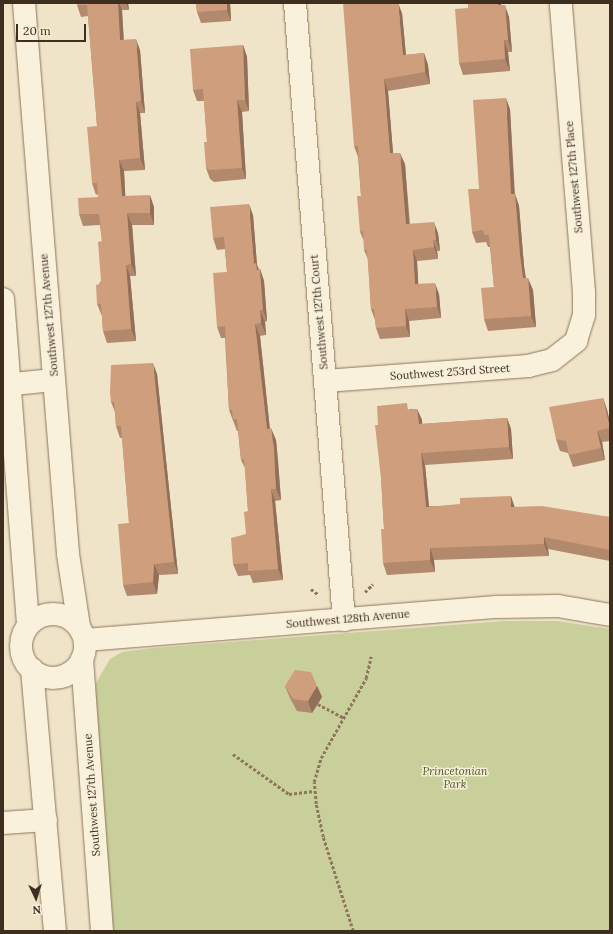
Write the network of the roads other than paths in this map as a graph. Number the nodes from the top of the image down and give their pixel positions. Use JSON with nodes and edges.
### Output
{"nodes":[{"id":1,"x":24,"y":3,"type":"edge"},
{"id":2,"x":295,"y":3,"type":"edge"},
{"id":3,"x":560,"y":3,"type":"edge"},
{"id":4,"x":3,"y":299,"type":"edge"},
{"id":5,"x":571,"y":347,"type":"joint"},
{"id":6,"x":54,"y":380,"type":"junction"},
{"id":7,"x":325,"y":382,"type":"junction"},
{"id":8,"x":7,"y":384,"type":"edge"},
{"id":9,"x":610,"y":615,"type":"edge"},
{"id":10,"x":344,"y":620,"type":"junction"},
{"id":11,"x":28,"y":625,"type":"junction"},
{"id":12,"x":82,"y":642,"type":"junction"},
{"id":13,"x":12,"y":647,"type":"edge"},
{"id":14,"x":32,"y":669,"type":"junction"},
{"id":15,"x":46,"y":820,"type":"junction"},
{"id":16,"x":3,"y":824,"type":"edge"},
{"id":17,"x":56,"y":931,"type":"edge"},
{"id":18,"x":102,"y":931,"type":"edge"}],
"edges":[{"from":1,"to":6,"type":"street","name":"Southwest 127th Avenue"},
{"from":2,"to":7,"type":"street","name":"Southwest 127th Court"},
{"from":3,"to":5,"type":"street","name":"Southwest 127th Place"},
{"from":4,"to":8,"type":"street"},
{"from":5,"to":7,"type":"street","name":"Southwest 253rd Street"},
{"from":6,"to":8,"type":"street"},
{"from":6,"to":12,"type":"street","name":"Southwest 127th Avenue"},
{"from":7,"to":10,"type":"street","name":"Southwest 127th Court"},
{"from":8,"to":11,"type":"street"},
{"from":9,"to":10,"type":"street","name":"Southwest 128th Avenue"},
{"from":10,"to":12,"type":"street","name":"Southwest 128th Avenue"},
{"from":11,"to":12,"type":"street"},
{"from":11,"to":13,"type":"street"},
{"from":12,"to":14,"type":"street"},
{"from":12,"to":18,"type":"street","name":"Southwest 127th Avenue"},
{"from":13,"to":14,"type":"street"},
{"from":14,"to":15,"type":"street"},
{"from":15,"to":16,"type":"street"},
{"from":15,"to":17,"type":"street"}]}
